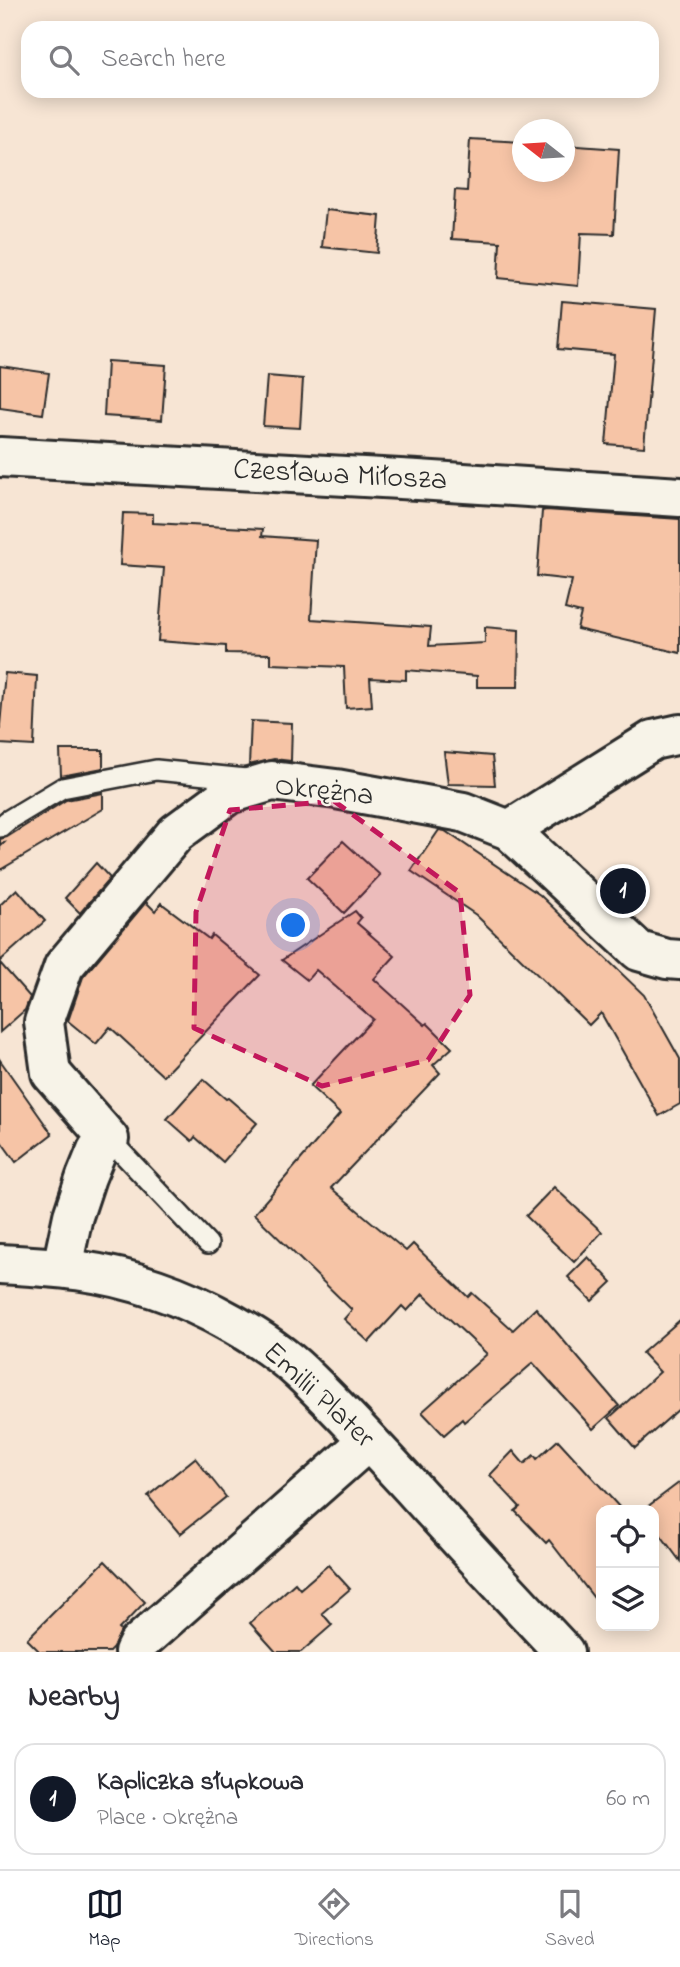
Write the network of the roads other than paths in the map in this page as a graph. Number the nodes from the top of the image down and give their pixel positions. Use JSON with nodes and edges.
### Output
{"nodes":[{"id":1,"x":0,"y":457,"type":"edge"},
{"id":2,"x":680,"y":497,"type":"edge"},
{"id":3,"x":680,"y":734,"type":"edge"},
{"id":4,"x":271,"y":781,"type":"junction"},
{"id":5,"x":0,"y":827,"type":"edge"},
{"id":6,"x":509,"y":830,"type":"junction"},
{"id":7,"x":680,"y":960,"type":"edge"},
{"id":8,"x":109,"y":1139,"type":"junction"},
{"id":9,"x":208,"y":1244,"type":"dead end"},
{"id":10,"x":0,"y":1264,"type":"edge"},
{"id":11,"x":62,"y":1267,"type":"junction"},
{"id":12,"x":368,"y":1441,"type":"junction"},
{"id":13,"x":134,"y":1652,"type":"edge"},
{"id":14,"x":564,"y":1652,"type":"edge"}],
"edges":[{"from":1,"to":2,"type":"street","name":"Czesława Miłosza"},
{"from":3,"to":6,"type":"street"},
{"from":4,"to":5,"type":"lane"},
{"from":4,"to":6,"type":"street","name":"Okrężna"},
{"from":4,"to":8,"type":"street","name":"Okrężna"},
{"from":6,"to":7,"type":"street","name":"Okrężna"},
{"from":8,"to":9,"type":"lane","name":"Okrężna"},
{"from":8,"to":11,"type":"street"},
{"from":10,"to":11,"type":"street","name":"Emilii Plater"},
{"from":11,"to":12,"type":"street","name":"Emilii Plater"},
{"from":12,"to":13,"type":"street"},
{"from":12,"to":14,"type":"street","name":"Emilii Plater"}]}
